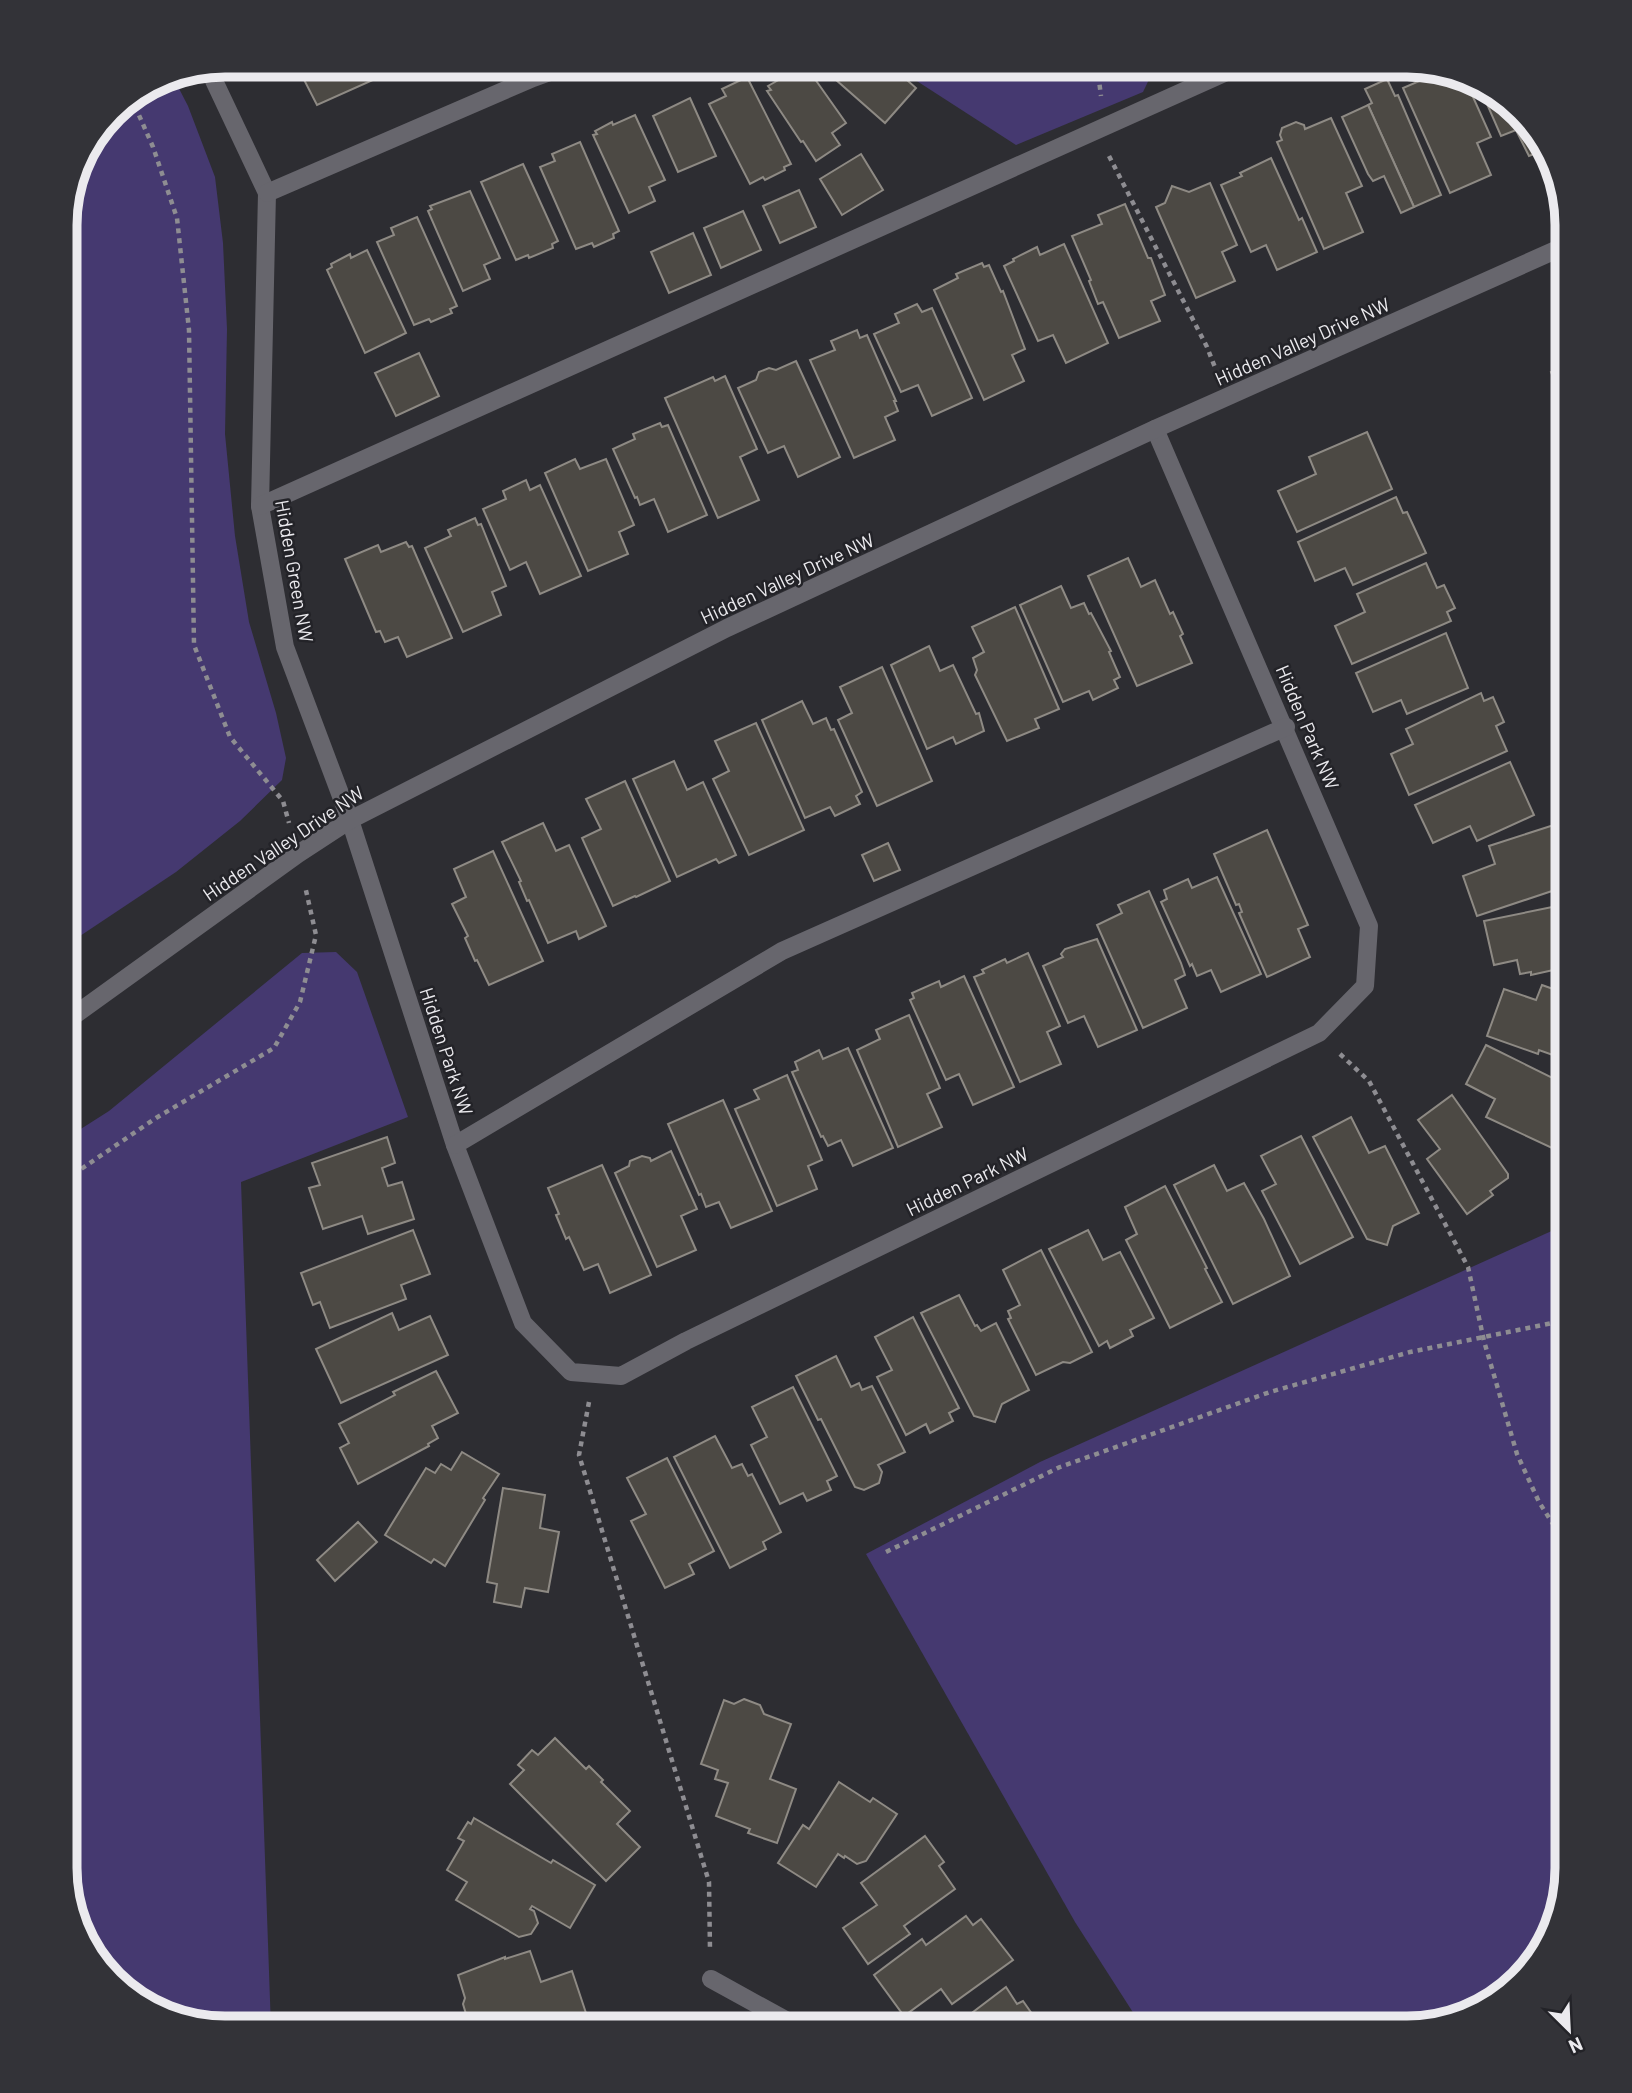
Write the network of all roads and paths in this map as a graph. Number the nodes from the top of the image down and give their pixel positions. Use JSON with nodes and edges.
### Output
{"nodes":[{"id":1,"x":212,"y":77,"type":"edge"},
{"id":2,"x":516,"y":77,"type":"edge"},
{"id":3,"x":1099,"y":77,"type":"edge"},
{"id":4,"x":1215,"y":77,"type":"edge"},
{"id":5,"x":136,"y":108,"type":"edge"},
{"id":6,"x":1105,"y":127,"type":"junction"},
{"id":7,"x":267,"y":192,"type":"junction"},
{"id":8,"x":1555,"y":250,"type":"edge"},
{"id":9,"x":1227,"y":397,"type":"junction"},
{"id":10,"x":1155,"y":429,"type":"junction"},
{"id":11,"x":260,"y":506,"type":"junction"},
{"id":12,"x":1286,"y":727,"type":"junction"},
{"id":13,"x":350,"y":820,"type":"junction"},
{"id":14,"x":298,"y":854,"type":"junction"},
{"id":15,"x":77,"y":1012,"type":"edge"},
{"id":16,"x":1319,"y":1033,"type":"junction"},
{"id":17,"x":455,"y":1145,"type":"junction"},
{"id":18,"x":77,"y":1172,"type":"edge"},
{"id":19,"x":1555,"y":1323,"type":"edge"},
{"id":20,"x":595,"y":1374,"type":"junction"},
{"id":21,"x":1555,"y":1527,"type":"edge"},
{"id":22,"x":886,"y":1552,"type":"dead end"},
{"id":23,"x":711,"y":1979,"type":"joint"},
{"id":24,"x":778,"y":2016,"type":"edge"}],
"edges":[{"from":1,"to":7,"type":"street","name":"Hidden Green NW"},
{"from":2,"to":7,"type":"street"},
{"from":3,"to":6,"type":"path"},
{"from":4,"to":6,"type":"street"},
{"from":5,"to":14,"type":"path"},
{"from":6,"to":9,"type":"path"},
{"from":6,"to":11,"type":"street"},
{"from":7,"to":11,"type":"street","name":"Hidden Green NW"},
{"from":8,"to":9,"type":"street","name":"Hidden Valley Drive NW"},
{"from":9,"to":10,"type":"street","name":"Hidden Valley Drive NW"},
{"from":10,"to":12,"type":"street","name":"Hidden Park NW"},
{"from":10,"to":13,"type":"street","name":"Hidden Valley Drive NW"},
{"from":11,"to":13,"type":"street","name":"Hidden Green NW"},
{"from":12,"to":16,"type":"street","name":"Hidden Park NW"},
{"from":12,"to":17,"type":"street"},
{"from":13,"to":14,"type":"street","name":"Hidden Valley Drive NW"},
{"from":13,"to":17,"type":"street","name":"Hidden Park NW"},
{"from":14,"to":15,"type":"street","name":"Hidden Valley Drive NW"},
{"from":14,"to":18,"type":"path"},
{"from":16,"to":20,"type":"street","name":"Hidden Park NW"},
{"from":16,"to":21,"type":"path"},
{"from":17,"to":20,"type":"street","name":"Hidden Park NW"},
{"from":19,"to":22,"type":"path"},
{"from":20,"to":23,"type":"path"},
{"from":23,"to":24,"type":"street"}]}
